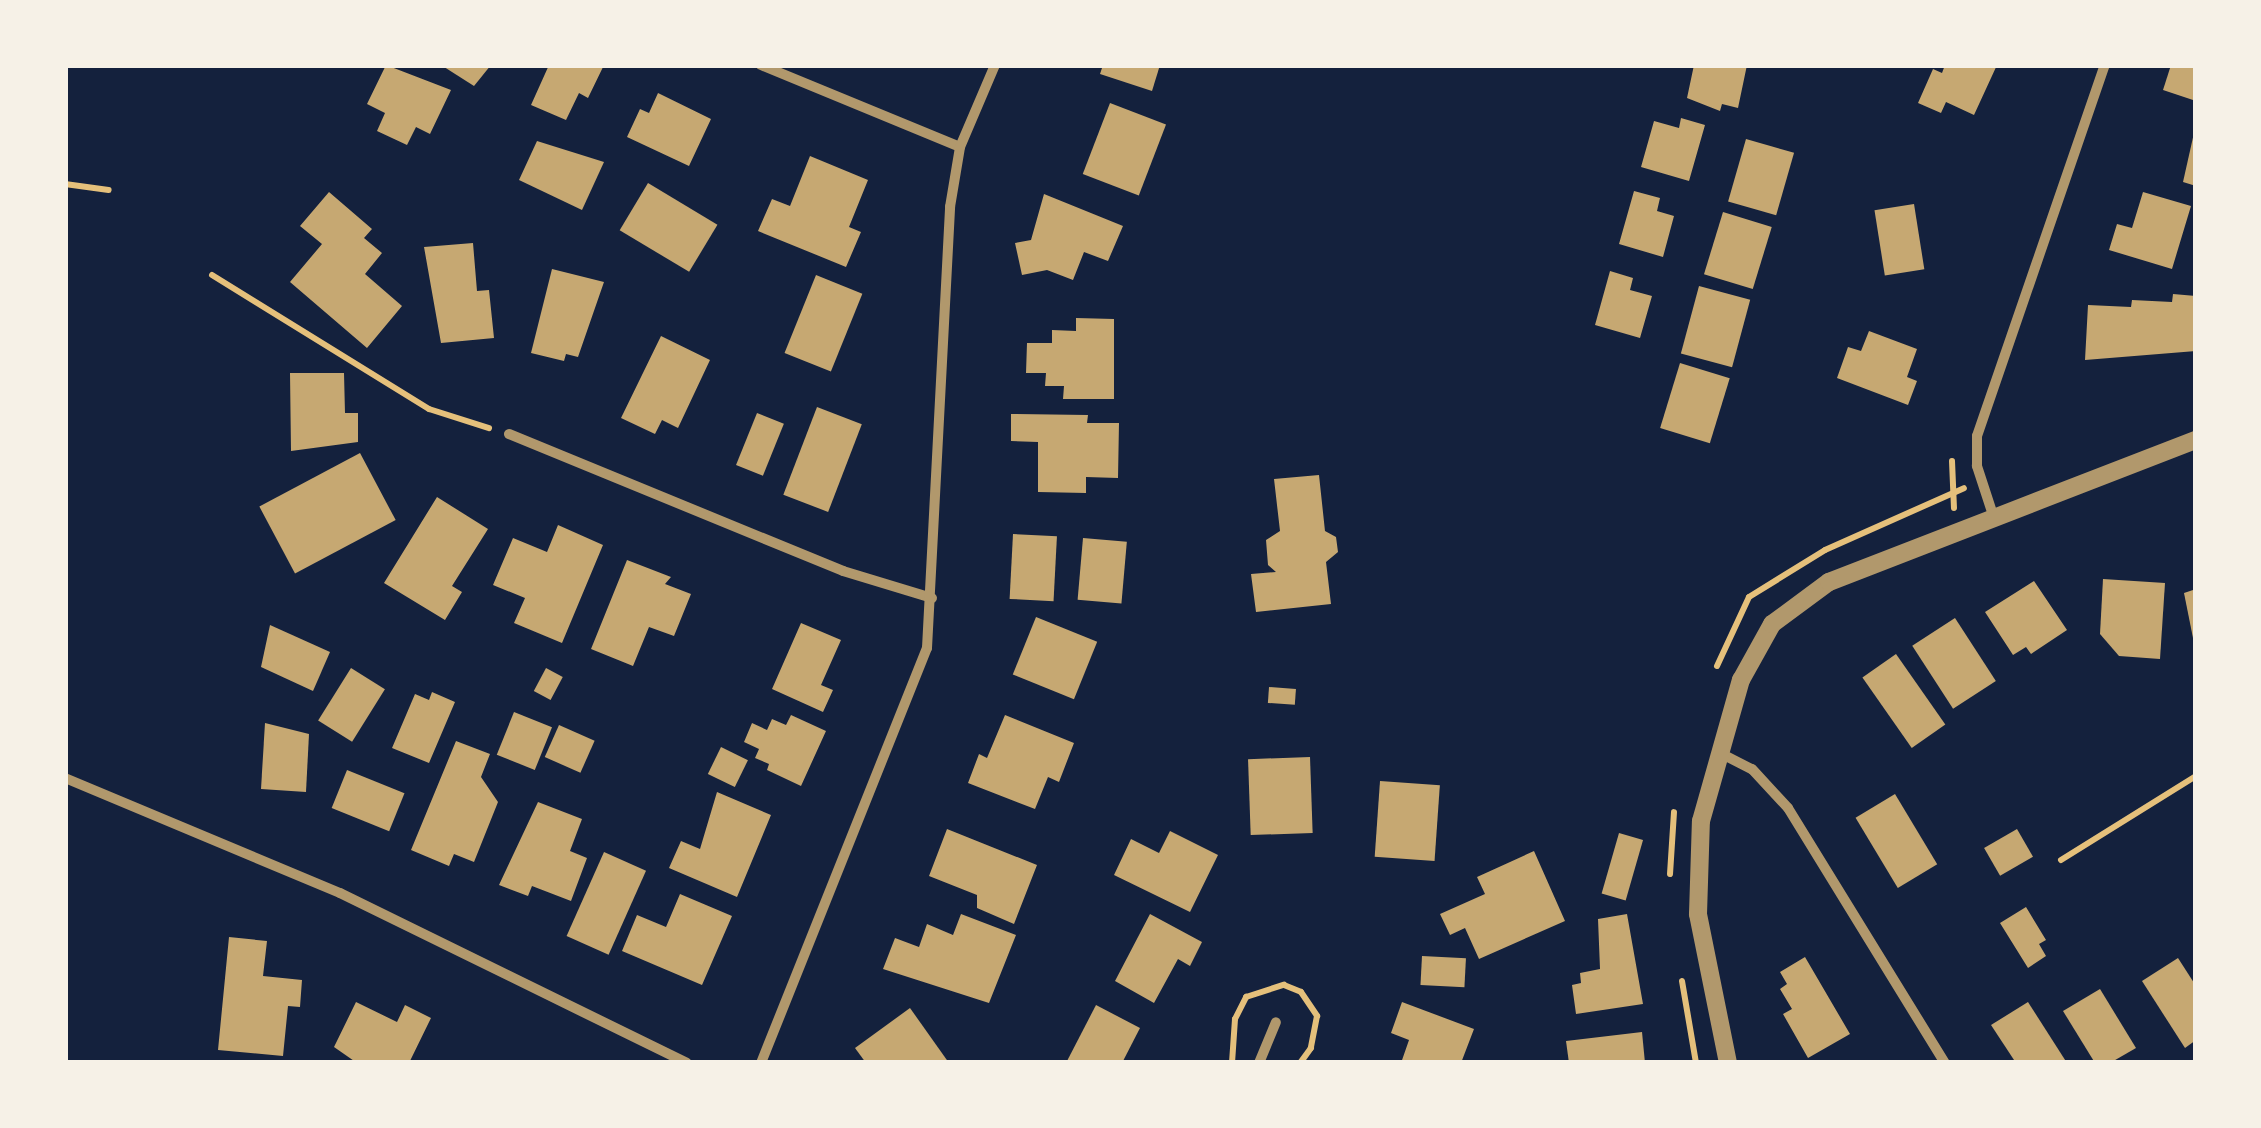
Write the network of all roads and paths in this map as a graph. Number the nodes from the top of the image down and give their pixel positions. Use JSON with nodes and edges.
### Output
{"nodes":[{"id":1,"x":761,"y":65,"type":"edge"},
{"id":2,"x":996,"y":65,"type":"edge"},
{"id":3,"x":2105,"y":65,"type":"edge"},
{"id":4,"x":960,"y":147,"type":"junction"},
{"id":5,"x":65,"y":184,"type":"edge"},
{"id":6,"x":109,"y":190,"type":"dead end"},
{"id":7,"x":212,"y":275,"type":"dead end"},
{"id":8,"x":509,"y":434,"type":"joint"},
{"id":9,"x":2196,"y":440,"type":"edge"},
{"id":10,"x":1993,"y":515,"type":"junction"},
{"id":11,"x":932,"y":598,"type":"junction"},
{"id":12,"x":1717,"y":752,"type":"junction"},
{"id":13,"x":2196,"y":776,"type":"edge"},
{"id":14,"x":65,"y":778,"type":"edge"},
{"id":15,"x":2062,"y":860,"type":"dead end"},
{"id":16,"x":1276,"y":1022,"type":"dead end"},
{"id":17,"x":687,"y":1063,"type":"edge"},
{"id":18,"x":761,"y":1063,"type":"edge"},
{"id":19,"x":1258,"y":1063,"type":"edge"},
{"id":20,"x":1728,"y":1063,"type":"edge"},
{"id":21,"x":1946,"y":1063,"type":"edge"}],
"edges":[{"from":1,"to":4,"type":"street"},
{"from":2,"to":4,"type":"street"},
{"from":3,"to":10,"type":"street"},
{"from":4,"to":11,"type":"street"},
{"from":5,"to":6,"type":"path"},
{"from":7,"to":8,"type":"path"},
{"from":8,"to":11,"type":"street"},
{"from":9,"to":10,"type":"street"},
{"from":10,"to":12,"type":"street"},
{"from":11,"to":18,"type":"street"},
{"from":12,"to":20,"type":"street"},
{"from":12,"to":21,"type":"street"},
{"from":13,"to":15,"type":"path"},
{"from":14,"to":17,"type":"street"},
{"from":16,"to":19,"type":"street"}]}
